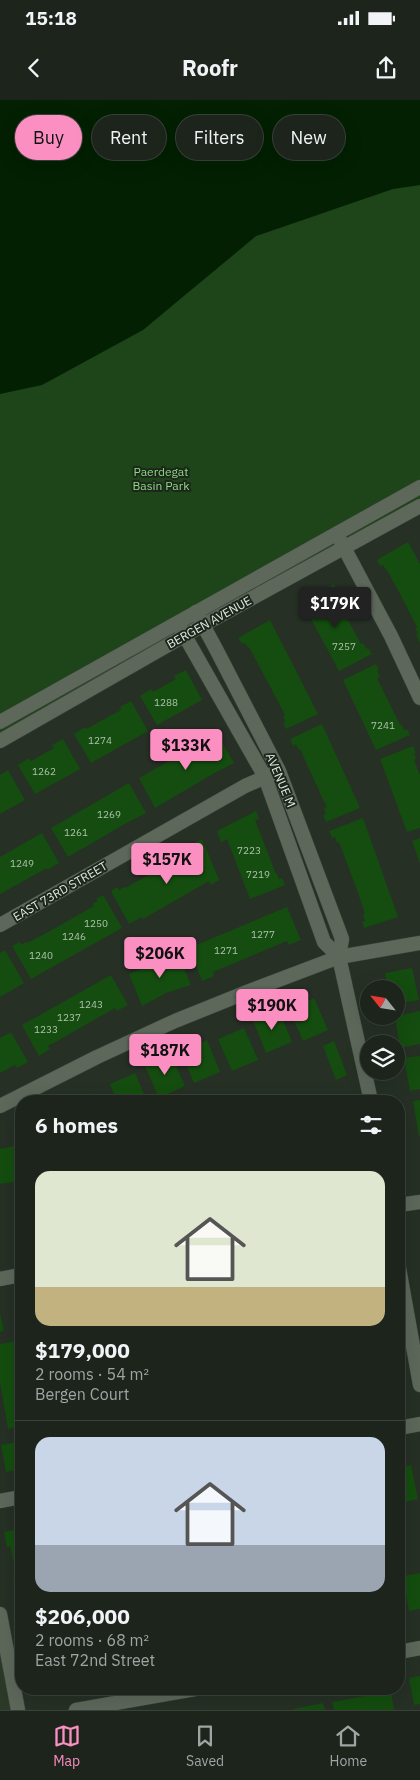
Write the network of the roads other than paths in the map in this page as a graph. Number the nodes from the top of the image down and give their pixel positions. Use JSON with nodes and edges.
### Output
{"nodes":[{"id":1,"x":420,"y":487,"type":"edge"},
{"id":2,"x":420,"y":506,"type":"edge"},
{"id":3,"x":336,"y":533,"type":"junction"},
{"id":4,"x":344,"y":548,"type":"junction"},
{"id":5,"x":196,"y":612,"type":"junction"},
{"id":6,"x":177,"y":623,"type":"junction"},
{"id":7,"x":203,"y":625,"type":"junction"},
{"id":8,"x":185,"y":635,"type":"junction"},
{"id":9,"x":420,"y":698,"type":"edge"},
{"id":10,"x":0,"y":722,"type":"edge"},
{"id":11,"x":0,"y":741,"type":"edge"},
{"id":12,"x":279,"y":771,"type":"junction"},
{"id":13,"x":265,"y":777,"type":"junction"},
{"id":14,"x":0,"y":925,"type":"edge"},
{"id":15,"x":420,"y":943,"type":"edge"},
{"id":16,"x":338,"y":957,"type":"junction"},
{"id":17,"x":22,"y":1095,"type":"edge"},
{"id":18,"x":370,"y":1095,"type":"edge"},
{"id":19,"x":15,"y":1098,"type":"edge"},
{"id":20,"x":0,"y":1106,"type":"edge"},
{"id":21,"x":420,"y":1202,"type":"edge"},
{"id":22,"x":405,"y":1204,"type":"edge"},
{"id":23,"x":15,"y":1276,"type":"edge"},
{"id":24,"x":0,"y":1279,"type":"edge"},
{"id":25,"x":405,"y":1301,"type":"edge"},
{"id":26,"x":420,"y":1385,"type":"edge"},
{"id":27,"x":420,"y":1424,"type":"edge"},
{"id":28,"x":405,"y":1427,"type":"edge"},
{"id":29,"x":15,"y":1498,"type":"edge"},
{"id":30,"x":0,"y":1501,"type":"edge"},
{"id":31,"x":0,"y":1614,"type":"edge"},
{"id":32,"x":420,"y":1648,"type":"edge"},
{"id":33,"x":405,"y":1651,"type":"edge"},
{"id":34,"x":15,"y":1694,"type":"edge"},
{"id":35,"x":15,"y":1695,"type":"edge"},
{"id":36,"x":160,"y":1695,"type":"edge"},
{"id":37,"x":18,"y":1710,"type":"edge"},
{"id":38,"x":76,"y":1710,"type":"edge"}],
"edges":[{"from":1,"to":3,"type":"street","name":"BERGEN AVENUE"},
{"from":2,"to":4,"type":"street","name":"BERGEN AVENUE"},
{"from":3,"to":4,"type":"street"},
{"from":3,"to":5,"type":"street","name":"BERGEN AVENUE"},
{"from":4,"to":7,"type":"street","name":"BERGEN AVENUE"},
{"from":4,"to":9,"type":"street"},
{"from":5,"to":6,"type":"street","name":"BERGEN AVENUE"},
{"from":5,"to":7,"type":"street","name":"AVENUE M"},
{"from":6,"to":8,"type":"street","name":"AVENUE M"},
{"from":6,"to":10,"type":"street","name":"BERGEN AVENUE"},
{"from":7,"to":8,"type":"street","name":"BERGEN AVENUE"},
{"from":7,"to":12,"type":"street","name":"AVENUE M"},
{"from":8,"to":11,"type":"street","name":"BERGEN AVENUE"},
{"from":8,"to":13,"type":"street","name":"AVENUE M"},
{"from":12,"to":13,"type":"street","name":"EAST 73RD STREET"},
{"from":12,"to":16,"type":"street","name":"AVENUE M"},
{"from":13,"to":14,"type":"street","name":"EAST 73RD STREET"},
{"from":13,"to":16,"type":"street","name":"AVENUE M"},
{"from":15,"to":16,"type":"street"},
{"from":16,"to":17,"type":"street"},
{"from":16,"to":18,"type":"street","name":"AVENUE M"},
{"from":19,"to":20,"type":"street"},
{"from":21,"to":22,"type":"street"},
{"from":23,"to":24,"type":"street"},
{"from":25,"to":26,"type":"street"},
{"from":27,"to":28,"type":"street"},
{"from":29,"to":30,"type":"street"},
{"from":31,"to":34,"type":"street"},
{"from":32,"to":33,"type":"street"},
{"from":35,"to":37,"type":"street"},
{"from":36,"to":38,"type":"street"}]}
